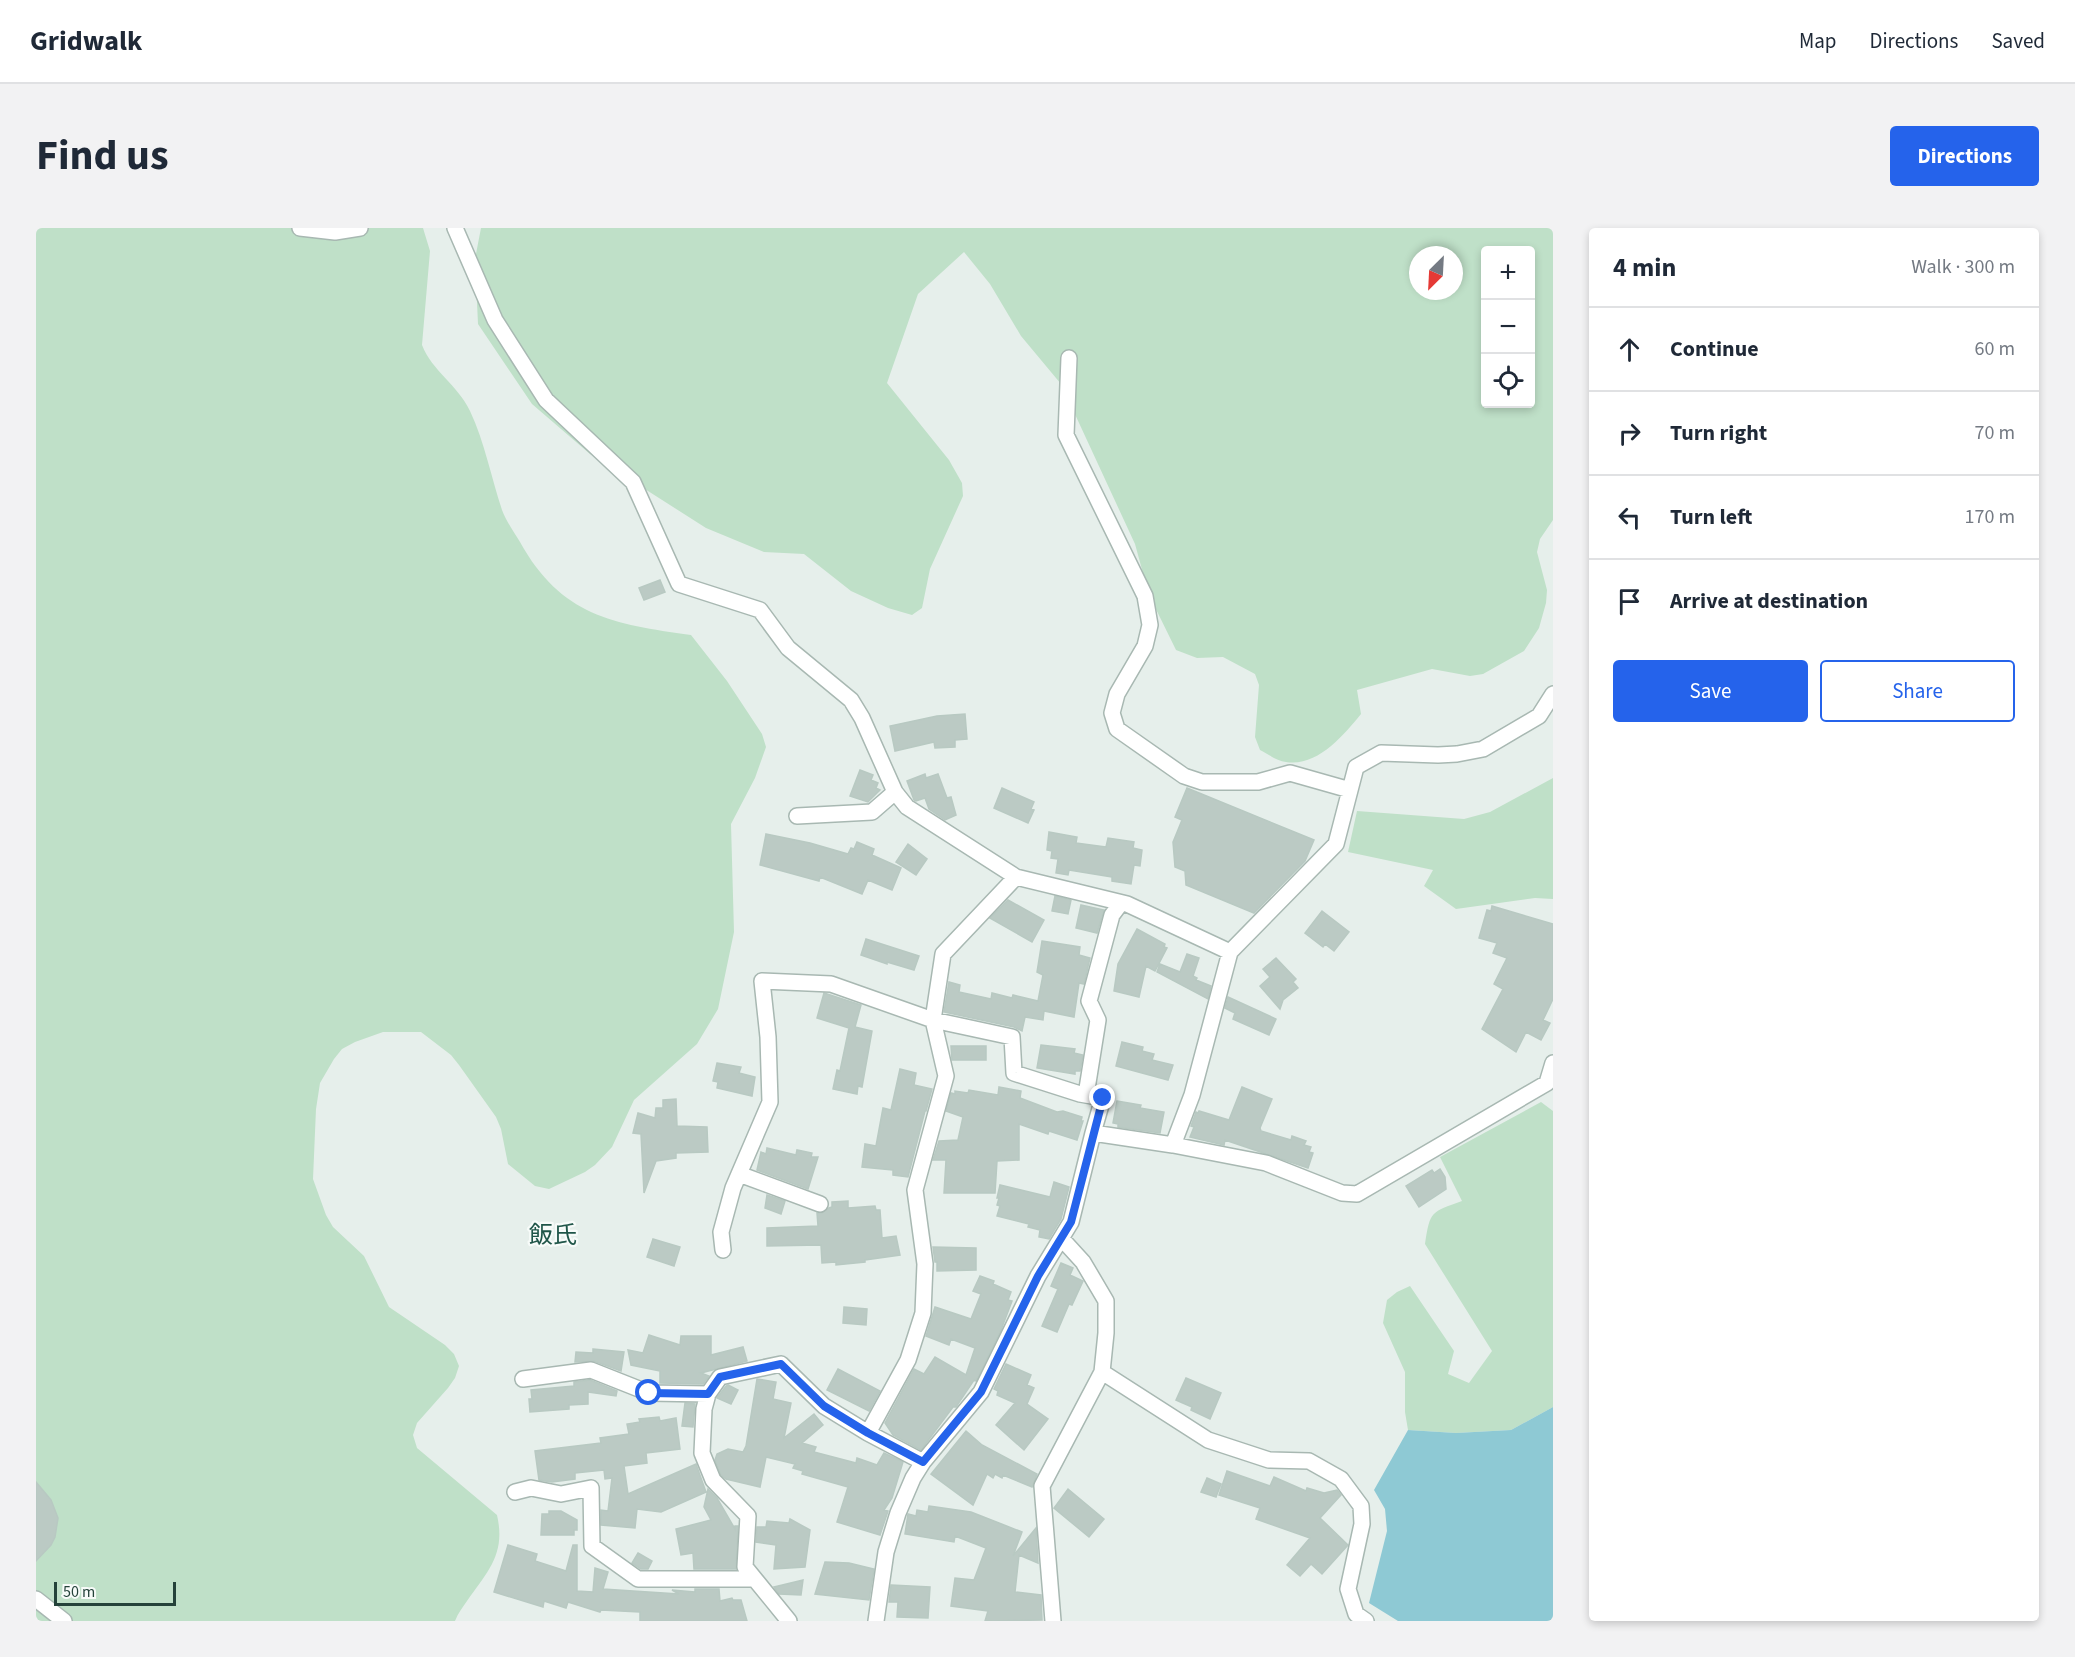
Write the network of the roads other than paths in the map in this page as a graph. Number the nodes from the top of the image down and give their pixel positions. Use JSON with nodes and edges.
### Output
{"nodes":[{"id":1,"x":300,"y":228,"type":"edge"},
{"id":2,"x":360,"y":228,"type":"edge"},
{"id":3,"x":455,"y":228,"type":"edge"},
{"id":4,"x":1069,"y":358,"type":"dead end"},
{"id":5,"x":1553,"y":694,"type":"edge"},
{"id":6,"x":1350,"y":790,"type":"junction"},
{"id":7,"x":895,"y":792,"type":"junction"},
{"id":8,"x":797,"y":816,"type":"dead end"},
{"id":9,"x":1016,"y":877,"type":"junction"},
{"id":10,"x":1121,"y":903,"type":"junction"},
{"id":11,"x":1230,"y":952,"type":"junction"},
{"id":12,"x":933,"y":1020,"type":"junction"},
{"id":13,"x":1553,"y":1063,"type":"edge"},
{"id":14,"x":1086,"y":1095,"type":"junction"},
{"id":15,"x":1093,"y":1133,"type":"junction"},
{"id":16,"x":1173,"y":1145,"type":"junction"},
{"id":17,"x":739,"y":1174,"type":"junction"},
{"id":18,"x":820,"y":1204,"type":"dead end"},
{"id":19,"x":1062,"y":1239,"type":"junction"},
{"id":20,"x":723,"y":1250,"type":"dead end"},
{"id":21,"x":1102,"y":1372,"type":"junction"},
{"id":22,"x":524,"y":1378,"type":"dead end"},
{"id":23,"x":708,"y":1394,"type":"junction"},
{"id":24,"x":868,"y":1433,"type":"junction"},
{"id":25,"x":923,"y":1462,"type":"junction"},
{"id":26,"x":515,"y":1492,"type":"dead end"},
{"id":27,"x":754,"y":1579,"type":"junction"},
{"id":28,"x":36,"y":1599,"type":"edge"},
{"id":29,"x":1358,"y":1619,"type":"edge"},
{"id":30,"x":64,"y":1621,"type":"edge"},
{"id":31,"x":789,"y":1621,"type":"edge"},
{"id":32,"x":876,"y":1621,"type":"edge"},
{"id":33,"x":1053,"y":1621,"type":"edge"}],
"edges":[{"from":1,"to":2,"type":"street"},
{"from":3,"to":7,"type":"street"},
{"from":4,"to":6,"type":"street"},
{"from":5,"to":6,"type":"street"},
{"from":6,"to":11,"type":"street"},
{"from":7,"to":8,"type":"street"},
{"from":7,"to":9,"type":"street"},
{"from":9,"to":10,"type":"street"},
{"from":9,"to":12,"type":"street"},
{"from":10,"to":11,"type":"street"},
{"from":10,"to":14,"type":"street"},
{"from":11,"to":16,"type":"street"},
{"from":12,"to":14,"type":"street"},
{"from":12,"to":17,"type":"street"},
{"from":12,"to":24,"type":"street"},
{"from":13,"to":16,"type":"street"},
{"from":14,"to":15,"type":"street"},
{"from":15,"to":16,"type":"street"},
{"from":15,"to":19,"type":"street"},
{"from":17,"to":18,"type":"street"},
{"from":17,"to":20,"type":"street"},
{"from":19,"to":21,"type":"street"},
{"from":19,"to":25,"type":"street"},
{"from":21,"to":29,"type":"street"},
{"from":21,"to":33,"type":"street"},
{"from":22,"to":23,"type":"street"},
{"from":23,"to":24,"type":"street"},
{"from":23,"to":27,"type":"street"},
{"from":24,"to":25,"type":"street"},
{"from":25,"to":32,"type":"street"},
{"from":26,"to":27,"type":"street"},
{"from":27,"to":31,"type":"street"},
{"from":28,"to":30,"type":"street"}]}
